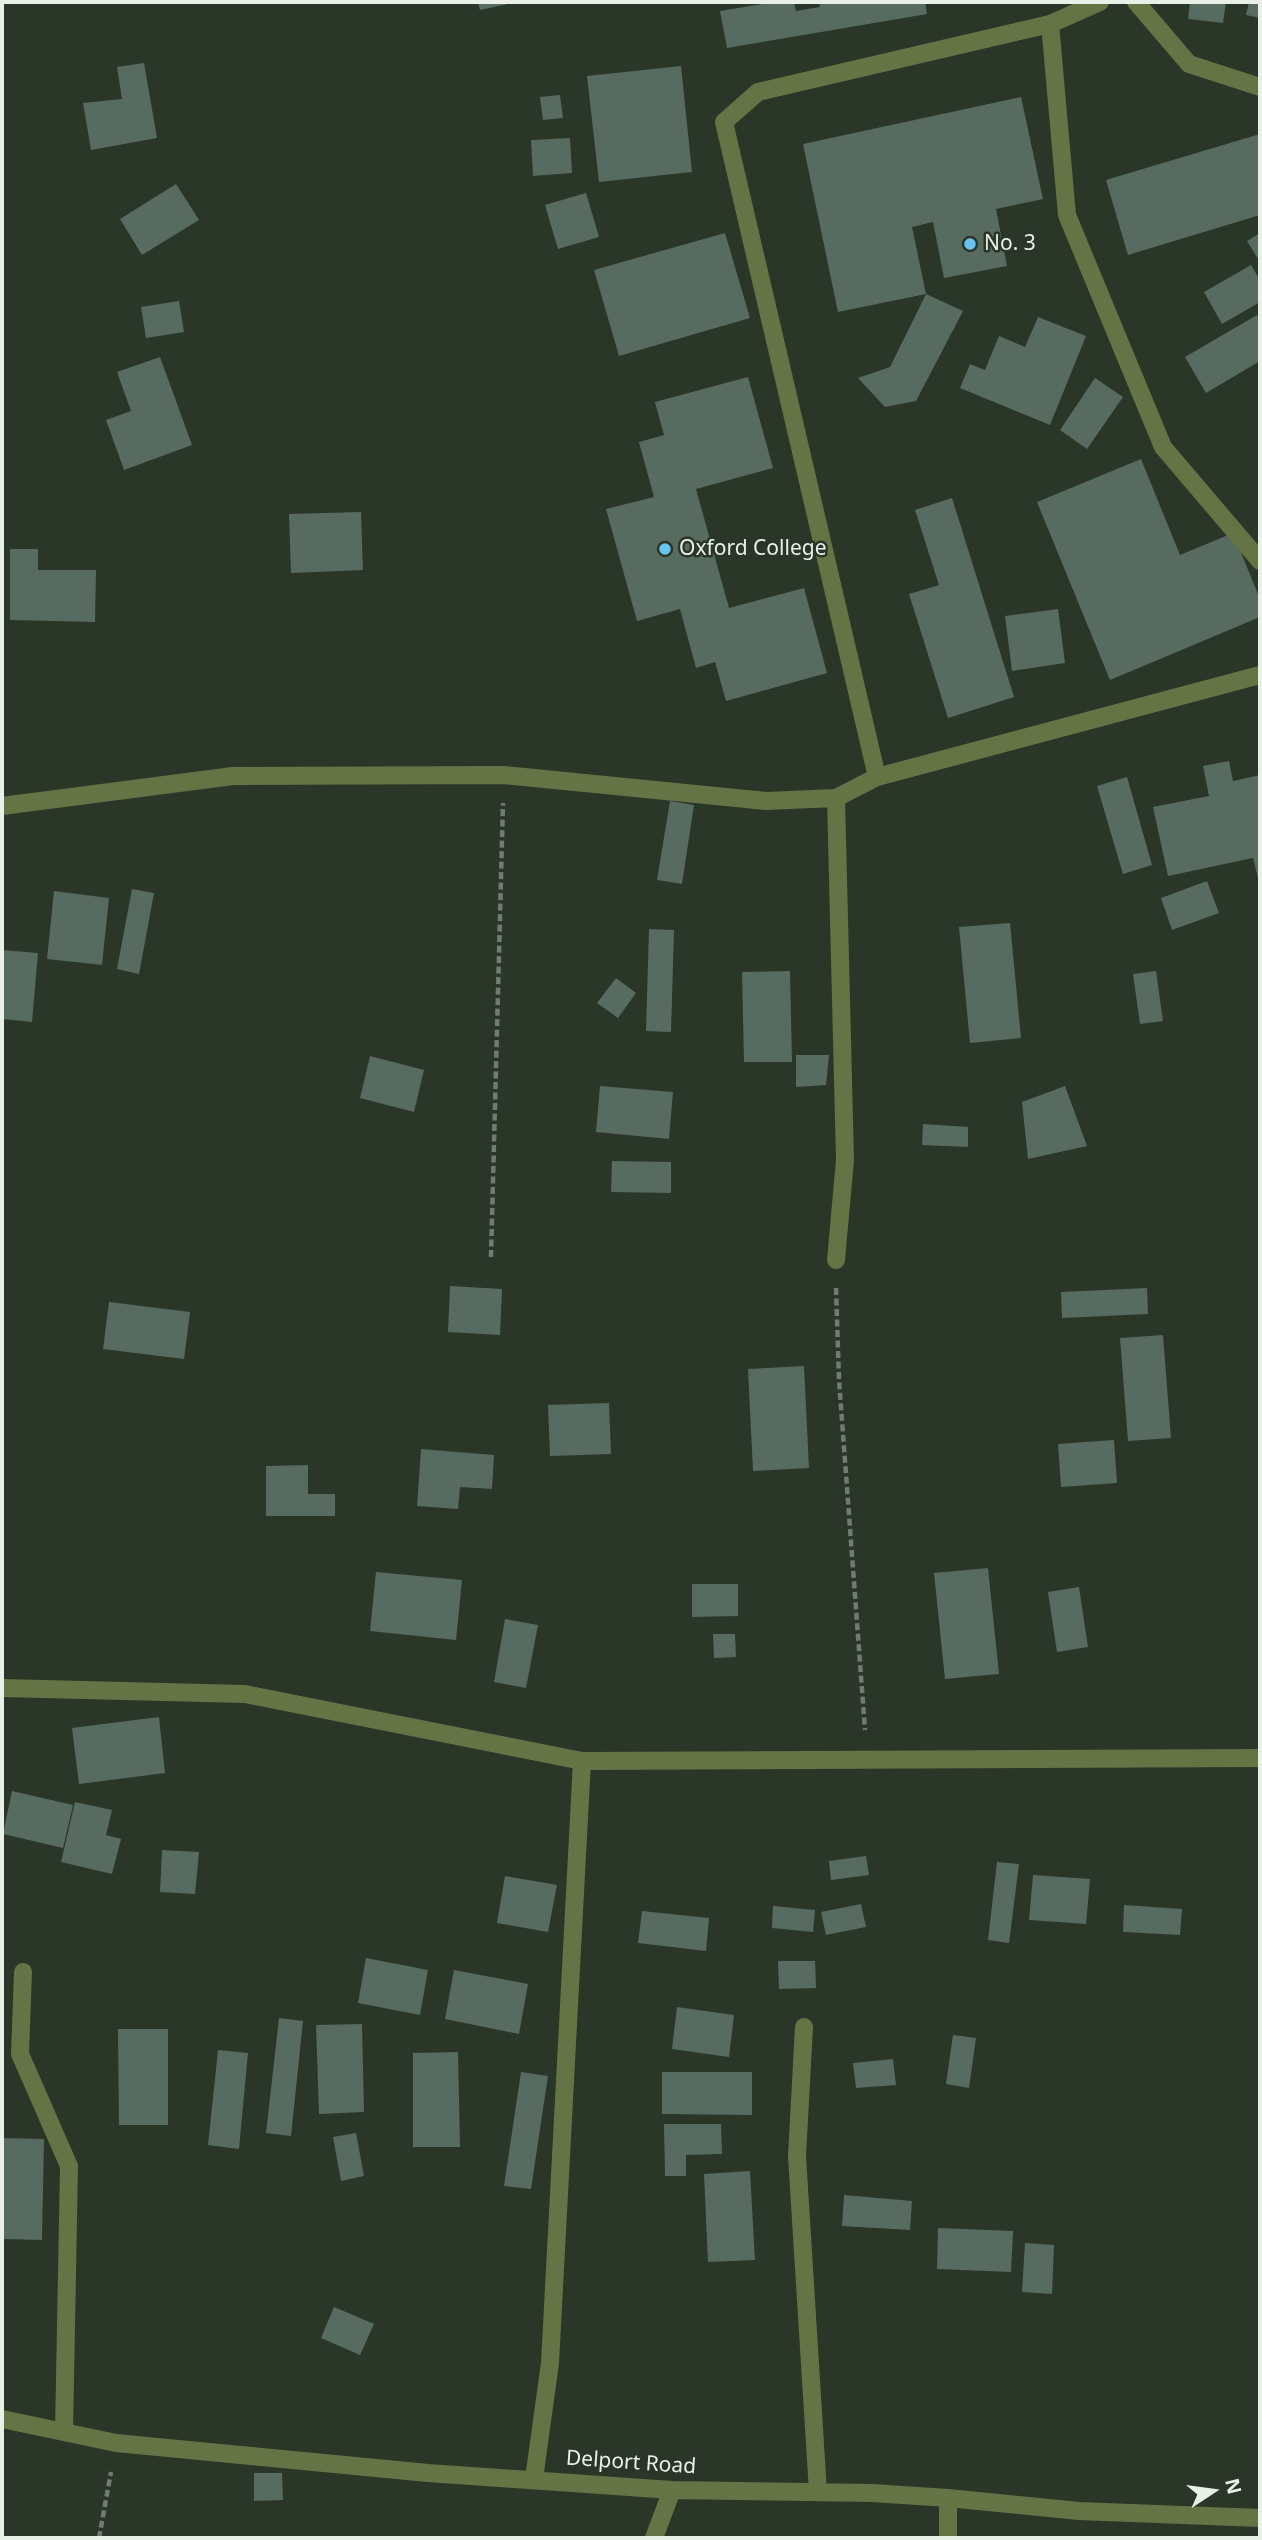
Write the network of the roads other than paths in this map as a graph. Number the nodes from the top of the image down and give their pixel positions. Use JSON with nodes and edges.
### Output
{"nodes":[{"id":1,"x":1100,"y":2,"type":"edge"},
{"id":2,"x":1136,"y":2,"type":"edge"},
{"id":3,"x":1050,"y":24,"type":"junction"},
{"id":4,"x":1260,"y":88,"type":"edge"},
{"id":5,"x":1260,"y":561,"type":"edge"},
{"id":6,"x":1260,"y":675,"type":"edge"},
{"id":7,"x":877,"y":777,"type":"junction"},
{"id":8,"x":836,"y":798,"type":"junction"},
{"id":9,"x":2,"y":806,"type":"edge"},
{"id":10,"x":836,"y":1260,"type":"road end"},
{"id":11,"x":2,"y":1688,"type":"edge"},
{"id":12,"x":1260,"y":1758,"type":"edge"},
{"id":13,"x":582,"y":1761,"type":"junction"},
{"id":14,"x":23,"y":1972,"type":"dead end"},
{"id":15,"x":804,"y":2026,"type":"dead end"},
{"id":16,"x":2,"y":2419,"type":"edge"},
{"id":17,"x":64,"y":2432,"type":"junction"},
{"id":18,"x":534,"y":2479,"type":"junction"},
{"id":19,"x":672,"y":2490,"type":"junction"},
{"id":20,"x":818,"y":2492,"type":"junction"},
{"id":21,"x":947,"y":2498,"type":"junction"},
{"id":22,"x":1260,"y":2518,"type":"edge"},
{"id":23,"x":654,"y":2538,"type":"edge"},
{"id":24,"x":948,"y":2538,"type":"edge"}],
"edges":[{"from":1,"to":3,"type":"street"},
{"from":2,"to":4,"type":"street"},
{"from":3,"to":5,"type":"street"},
{"from":3,"to":7,"type":"street"},
{"from":6,"to":7,"type":"street"},
{"from":7,"to":8,"type":"street"},
{"from":8,"to":9,"type":"street"},
{"from":8,"to":10,"type":"street"},
{"from":11,"to":13,"type":"street"},
{"from":12,"to":13,"type":"street"},
{"from":13,"to":18,"type":"street"},
{"from":14,"to":17,"type":"street"},
{"from":15,"to":20,"type":"street"},
{"from":16,"to":17,"type":"street","name":"Delport Road"},
{"from":17,"to":18,"type":"street","name":"Delport Road"},
{"from":18,"to":19,"type":"street","name":"Delport Road"},
{"from":19,"to":20,"type":"street","name":"Delport Road"},
{"from":19,"to":23,"type":"street"},
{"from":20,"to":21,"type":"street","name":"Delport Road"},
{"from":21,"to":22,"type":"street","name":"Delport Road"},
{"from":21,"to":24,"type":"street"}]}
